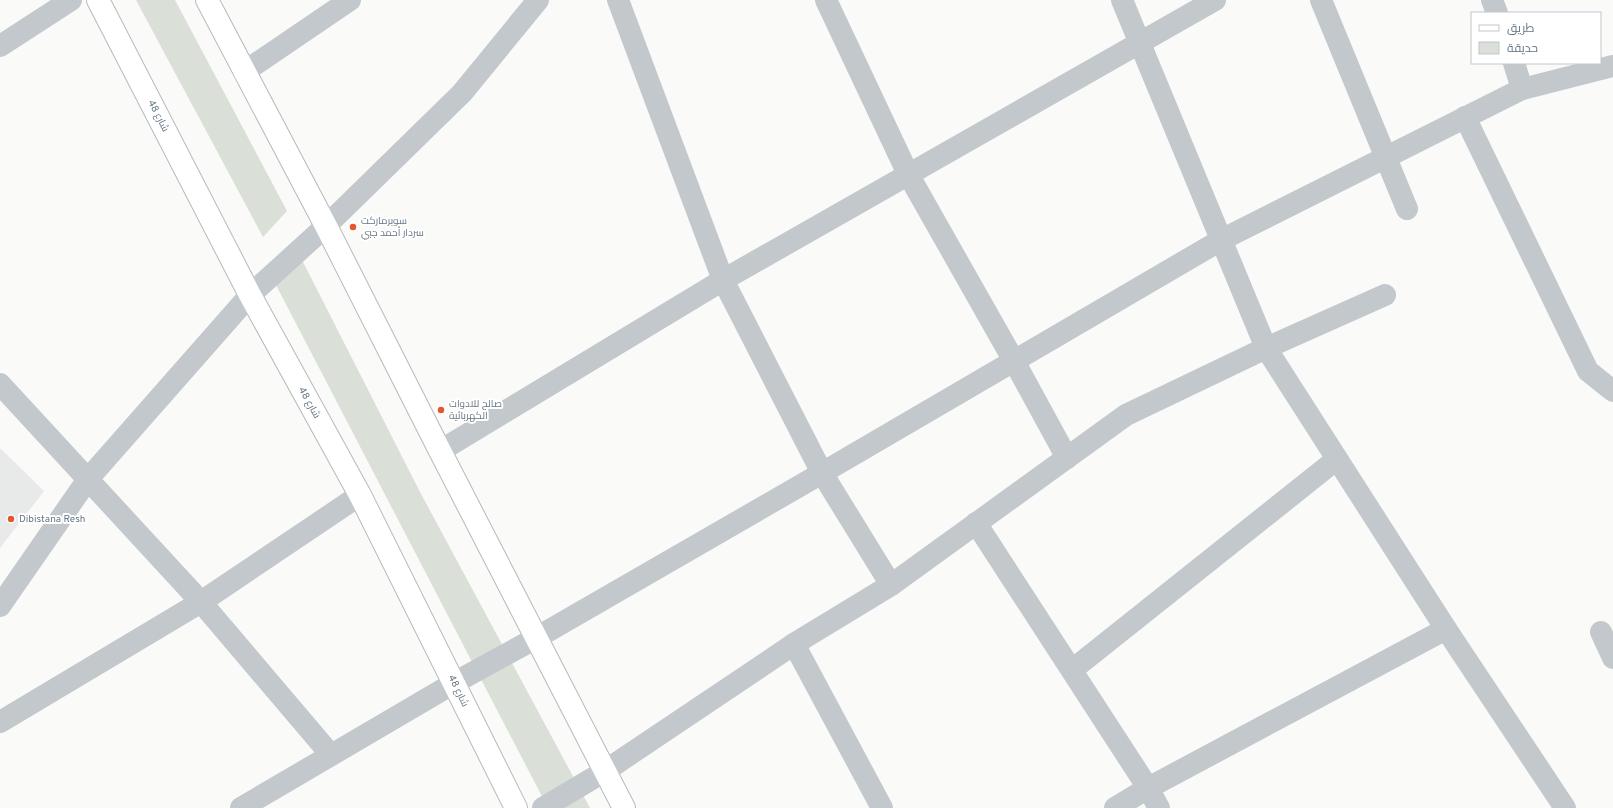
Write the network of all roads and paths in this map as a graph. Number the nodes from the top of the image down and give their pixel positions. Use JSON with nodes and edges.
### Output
{"nodes":[{"id":1,"x":71,"y":0,"type":"edge"},
{"id":2,"x":98,"y":0,"type":"edge"},
{"id":3,"x":207,"y":0,"type":"edge"},
{"id":4,"x":350,"y":0,"type":"edge"},
{"id":5,"x":538,"y":0,"type":"edge"},
{"id":6,"x":618,"y":0,"type":"edge"},
{"id":7,"x":826,"y":0,"type":"edge"},
{"id":8,"x":1122,"y":0,"type":"edge"},
{"id":9,"x":1215,"y":0,"type":"edge"},
{"id":10,"x":1322,"y":0,"type":"edge"},
{"id":11,"x":1492,"y":0,"type":"edge"},
{"id":12,"x":1497,"y":12,"type":"edge"},
{"id":13,"x":1140,"y":43,"type":"junction"},
{"id":14,"x":0,"y":46,"type":"edge"},
{"id":15,"x":1514,"y":64,"type":"edge"},
{"id":16,"x":1613,"y":66,"type":"edge"},
{"id":17,"x":244,"y":72,"type":"junction"},
{"id":18,"x":1522,"y":89,"type":"junction"},
{"id":19,"x":1465,"y":118,"type":"junction"},
{"id":20,"x":1385,"y":157,"type":"junction"},
{"id":21,"x":908,"y":174,"type":"junction"},
{"id":22,"x":1407,"y":209,"type":"dead end"},
{"id":23,"x":326,"y":226,"type":"junction"},
{"id":24,"x":1221,"y":240,"type":"junction"},
{"id":25,"x":723,"y":280,"type":"junction"},
{"id":26,"x":250,"y":295,"type":"junction"},
{"id":27,"x":1385,"y":295,"type":"dead end"},
{"id":28,"x":1266,"y":348,"type":"junction"},
{"id":29,"x":1014,"y":361,"type":"junction"},
{"id":30,"x":0,"y":384,"type":"edge"},
{"id":31,"x":1613,"y":391,"type":"edge"},
{"id":32,"x":440,"y":451,"type":"junction"},
{"id":33,"x":1067,"y":458,"type":"junction"},
{"id":34,"x":1337,"y":459,"type":"junction"},
{"id":35,"x":822,"y":473,"type":"junction"},
{"id":36,"x":88,"y":478,"type":"junction"},
{"id":37,"x":360,"y":495,"type":"junction"},
{"id":38,"x":976,"y":523,"type":"junction"},
{"id":39,"x":890,"y":585,"type":"junction"},
{"id":40,"x":201,"y":602,"type":"junction"},
{"id":41,"x":0,"y":606,"type":"edge"},
{"id":42,"x":1446,"y":629,"type":"junction"},
{"id":43,"x":1601,"y":632,"type":"dead end"},
{"id":44,"x":536,"y":638,"type":"junction"},
{"id":45,"x":794,"y":644,"type":"junction"},
{"id":46,"x":1613,"y":658,"type":"edge"},
{"id":47,"x":1072,"y":670,"type":"junction"},
{"id":48,"x":454,"y":683,"type":"junction"},
{"id":49,"x":0,"y":722,"type":"edge"},
{"id":50,"x":331,"y":755,"type":"junction"},
{"id":51,"x":605,"y":771,"type":"junction"},
{"id":52,"x":1148,"y":788,"type":"junction"},
{"id":53,"x":241,"y":808,"type":"edge"},
{"id":54,"x":516,"y":808,"type":"edge"},
{"id":55,"x":543,"y":808,"type":"edge"},
{"id":56,"x":624,"y":808,"type":"edge"},
{"id":57,"x":882,"y":808,"type":"edge"},
{"id":58,"x":1115,"y":808,"type":"edge"},
{"id":59,"x":1159,"y":808,"type":"edge"},
{"id":60,"x":1565,"y":808,"type":"edge"}],
"edges":[{"from":1,"to":14,"type":"street"},
{"from":2,"to":26,"type":"main road","name":"48 شارع"},
{"from":3,"to":17,"type":"main road"},
{"from":4,"to":17,"type":"street"},
{"from":5,"to":23,"type":"street"},
{"from":6,"to":25,"type":"street"},
{"from":7,"to":21,"type":"street"},
{"from":8,"to":13,"type":"street"},
{"from":9,"to":13,"type":"street"},
{"from":10,"to":20,"type":"street"},
{"from":11,"to":12,"type":"street"},
{"from":13,"to":21,"type":"street"},
{"from":13,"to":24,"type":"street"},
{"from":15,"to":18,"type":"street"},
{"from":16,"to":18,"type":"street"},
{"from":17,"to":23,"type":"main road"},
{"from":18,"to":19,"type":"street"},
{"from":19,"to":20,"type":"street"},
{"from":19,"to":31,"type":"street"},
{"from":20,"to":22,"type":"street"},
{"from":20,"to":24,"type":"street"},
{"from":21,"to":25,"type":"street"},
{"from":21,"to":29,"type":"street"},
{"from":23,"to":26,"type":"street"},
{"from":23,"to":32,"type":"main road"},
{"from":24,"to":28,"type":"street"},
{"from":24,"to":29,"type":"street"},
{"from":25,"to":32,"type":"street"},
{"from":25,"to":35,"type":"street"},
{"from":26,"to":36,"type":"street"},
{"from":26,"to":37,"type":"main road","name":"48 شارع"},
{"from":27,"to":28,"type":"street"},
{"from":28,"to":33,"type":"street"},
{"from":28,"to":34,"type":"street"},
{"from":29,"to":33,"type":"street"},
{"from":29,"to":35,"type":"street"},
{"from":30,"to":36,"type":"street"},
{"from":32,"to":44,"type":"main road"},
{"from":33,"to":38,"type":"street"},
{"from":34,"to":42,"type":"street"},
{"from":34,"to":47,"type":"street"},
{"from":35,"to":39,"type":"street"},
{"from":35,"to":44,"type":"street"},
{"from":36,"to":40,"type":"street"},
{"from":36,"to":41,"type":"street"},
{"from":37,"to":40,"type":"street"},
{"from":37,"to":48,"type":"main road","name":"48 شارع"},
{"from":38,"to":39,"type":"street"},
{"from":38,"to":47,"type":"street"},
{"from":39,"to":45,"type":"street"},
{"from":40,"to":49,"type":"street"},
{"from":40,"to":50,"type":"street"},
{"from":42,"to":52,"type":"street"},
{"from":42,"to":60,"type":"street"},
{"from":43,"to":46,"type":"street"},
{"from":44,"to":48,"type":"street"},
{"from":44,"to":51,"type":"main road"},
{"from":45,"to":51,"type":"street"},
{"from":45,"to":57,"type":"street"},
{"from":47,"to":52,"type":"street"},
{"from":48,"to":50,"type":"street"},
{"from":48,"to":54,"type":"main road","name":"48 شارع"},
{"from":50,"to":53,"type":"street"},
{"from":51,"to":55,"type":"street"},
{"from":51,"to":56,"type":"main road"},
{"from":52,"to":58,"type":"street"},
{"from":52,"to":59,"type":"street"}]}
